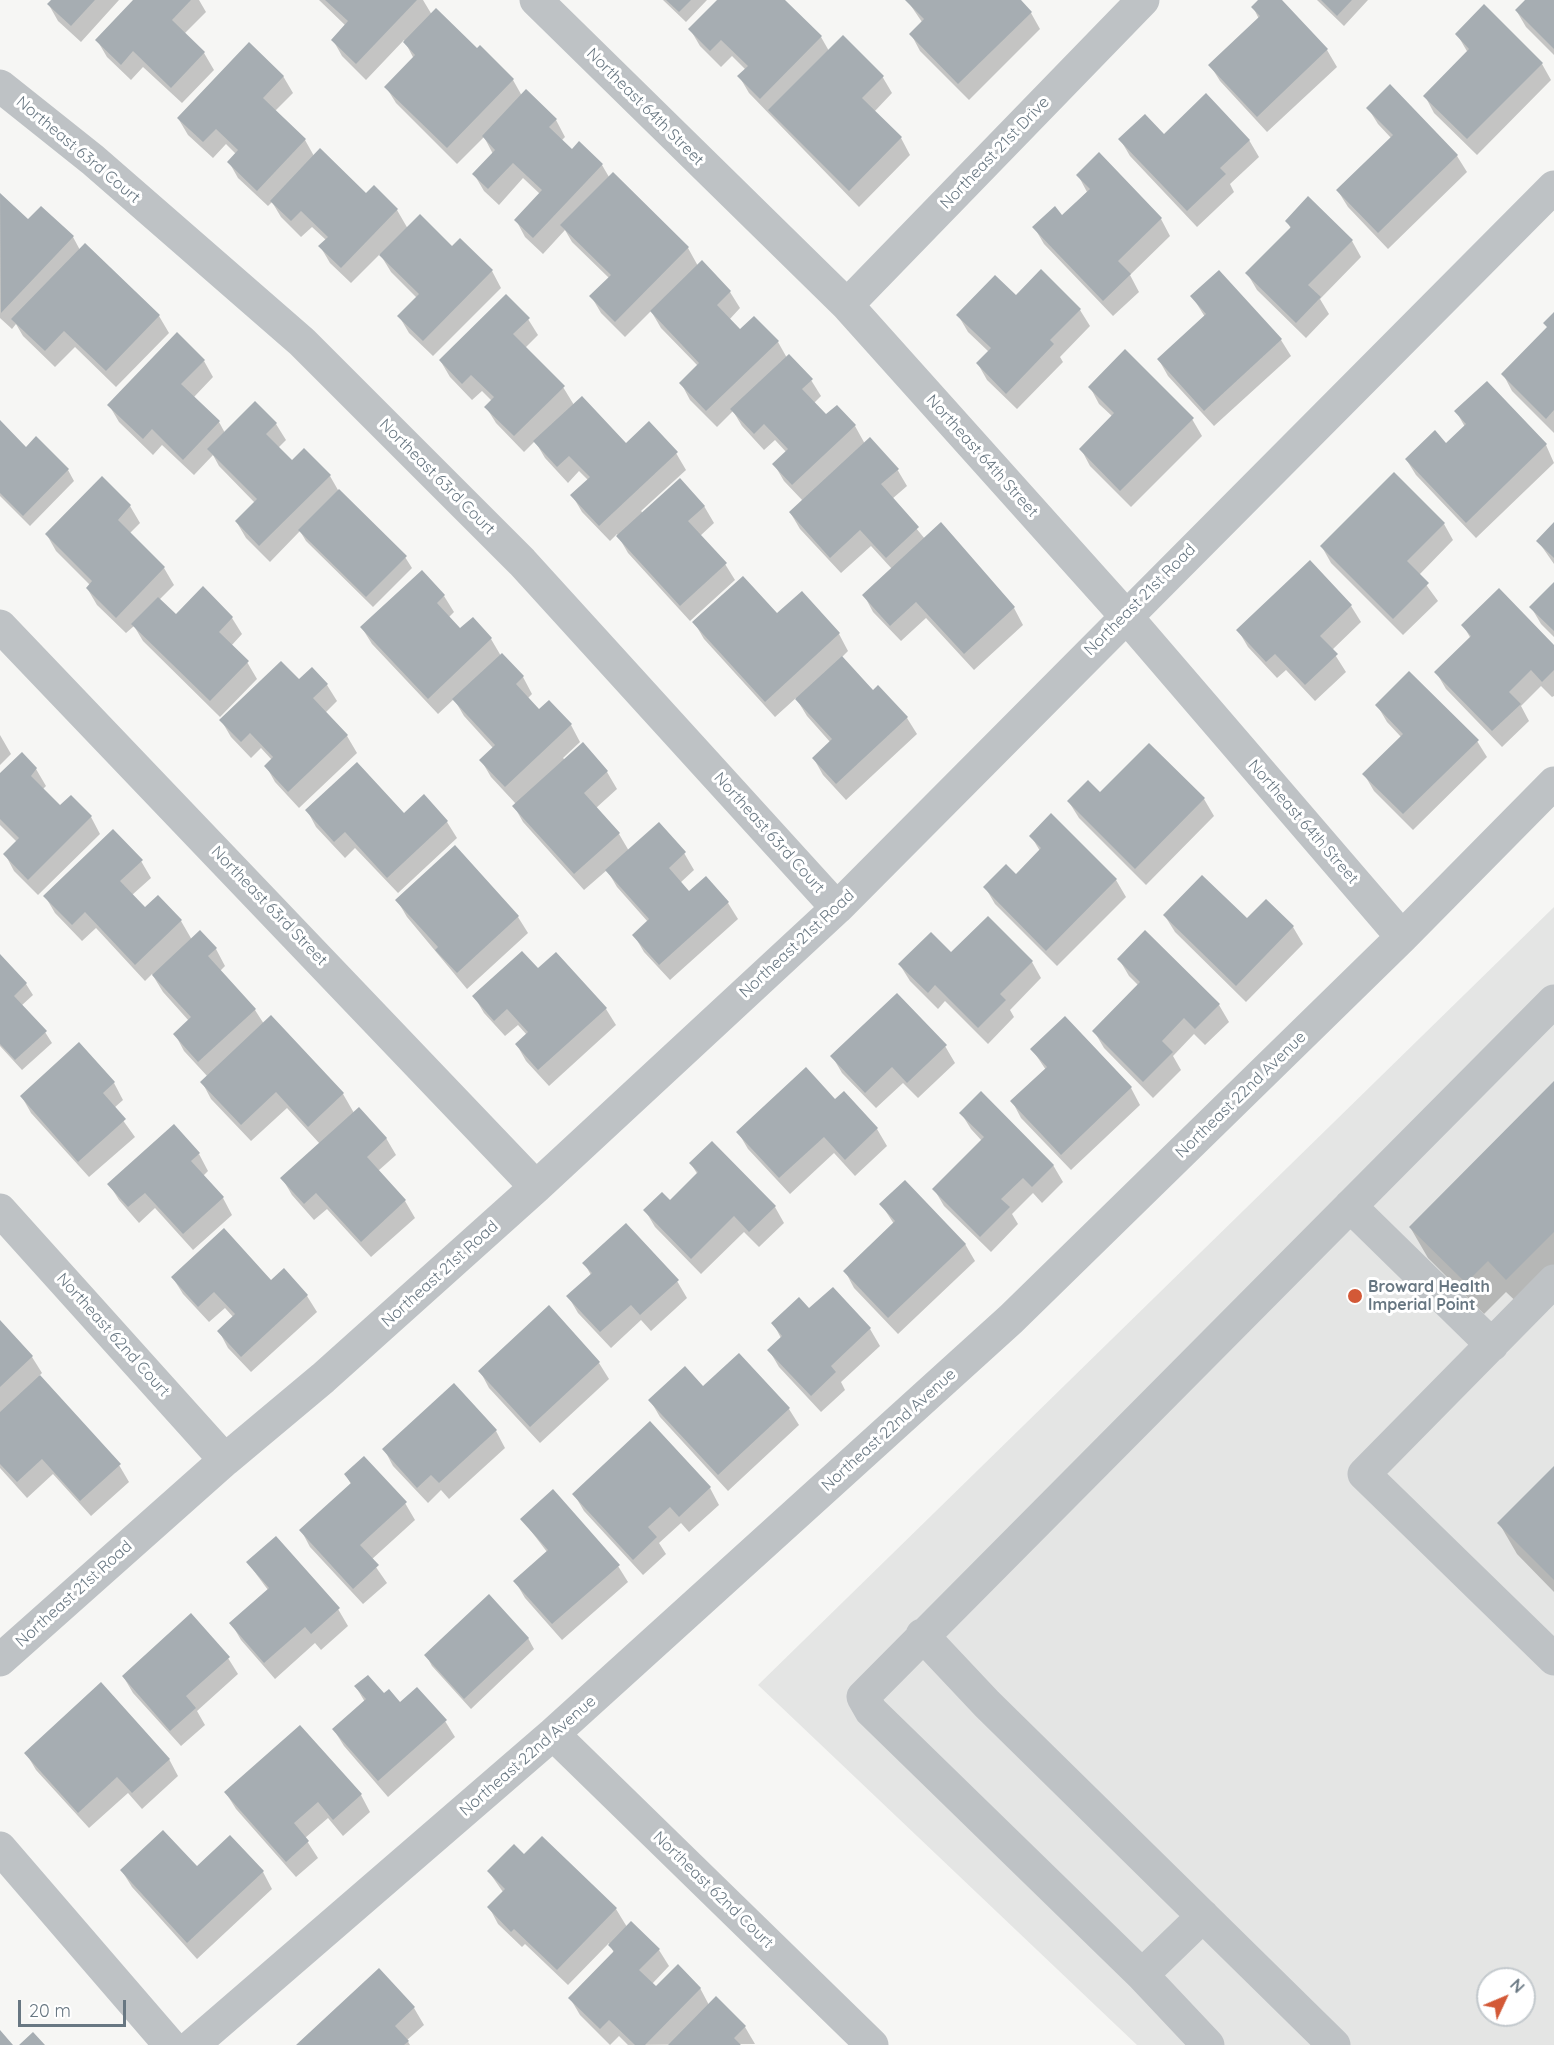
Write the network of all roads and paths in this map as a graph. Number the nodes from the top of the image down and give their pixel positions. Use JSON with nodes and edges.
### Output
{"nodes":[{"id":1,"x":536,"y":0,"type":"edge"},
{"id":2,"x":1131,"y":4,"type":"edge"},
{"id":3,"x":0,"y":86,"type":"edge"},
{"id":4,"x":1554,"y":187,"type":"edge"},
{"id":5,"x":847,"y":305,"type":"junction"},
{"id":6,"x":1125,"y":615,"type":"junction"},
{"id":7,"x":0,"y":626,"type":"edge"},
{"id":8,"x":1554,"y":783,"type":"edge"},
{"id":9,"x":837,"y":908,"type":"junction"},
{"id":10,"x":1402,"y":937,"type":"junction"},
{"id":11,"x":1554,"y":1001,"type":"edge"},
{"id":12,"x":536,"y":1187,"type":"junction"},
{"id":13,"x":1350,"y":1206,"type":"junction"},
{"id":14,"x":0,"y":1210,"type":"edge"},
{"id":15,"x":1554,"y":1281,"type":"edge"},
{"id":16,"x":1492,"y":1345,"type":"junction"},
{"id":17,"x":225,"y":1460,"type":"junction"},
{"id":18,"x":922,"y":1635,"type":"junction"},
{"id":19,"x":1554,"y":1659,"type":"edge"},
{"id":20,"x":0,"y":1660,"type":"edge"},
{"id":21,"x":554,"y":1734,"type":"junction"},
{"id":22,"x":0,"y":1848,"type":"edge"},
{"id":23,"x":1203,"y":1916,"type":"junction"},
{"id":24,"x":1142,"y":1975,"type":"junction"},
{"id":25,"x":170,"y":2045,"type":"edge"},
{"id":26,"x":193,"y":2045,"type":"edge"},
{"id":27,"x":872,"y":2045,"type":"edge"},
{"id":28,"x":1208,"y":2045,"type":"edge"},
{"id":29,"x":1334,"y":2045,"type":"edge"}],
"edges":[{"from":1,"to":5,"type":"street","name":"Northeast 64th Street"},
{"from":2,"to":5,"type":"street","name":"Northeast 21st Drive"},
{"from":3,"to":9,"type":"street","name":"Northeast 63rd Court"},
{"from":4,"to":6,"type":"street","name":"Northeast 21st Road"},
{"from":5,"to":6,"type":"street","name":"Northeast 64th Street"},
{"from":6,"to":9,"type":"street","name":"Northeast 21st Road"},
{"from":6,"to":10,"type":"street","name":"Northeast 64th Street"},
{"from":7,"to":12,"type":"street","name":"Northeast 63rd Street"},
{"from":8,"to":10,"type":"street","name":"Northeast 22nd Avenue"},
{"from":9,"to":12,"type":"street","name":"Northeast 21st Road"},
{"from":10,"to":21,"type":"street","name":"Northeast 22nd Avenue"},
{"from":11,"to":13,"type":"street"},
{"from":12,"to":17,"type":"street","name":"Northeast 21st Road"},
{"from":13,"to":16,"type":"street"},
{"from":13,"to":18,"type":"street"},
{"from":14,"to":17,"type":"street","name":"Northeast 62nd Court"},
{"from":15,"to":16,"type":"street"},
{"from":16,"to":19,"type":"street"},
{"from":17,"to":20,"type":"street","name":"Northeast 21st Road"},
{"from":18,"to":23,"type":"street"},
{"from":18,"to":24,"type":"street"},
{"from":21,"to":26,"type":"street","name":"Northeast 22nd Avenue"},
{"from":21,"to":27,"type":"street","name":"Northeast 62nd Court"},
{"from":22,"to":25,"type":"street"},
{"from":23,"to":24,"type":"street"},
{"from":23,"to":29,"type":"street"},
{"from":24,"to":28,"type":"street"}]}
